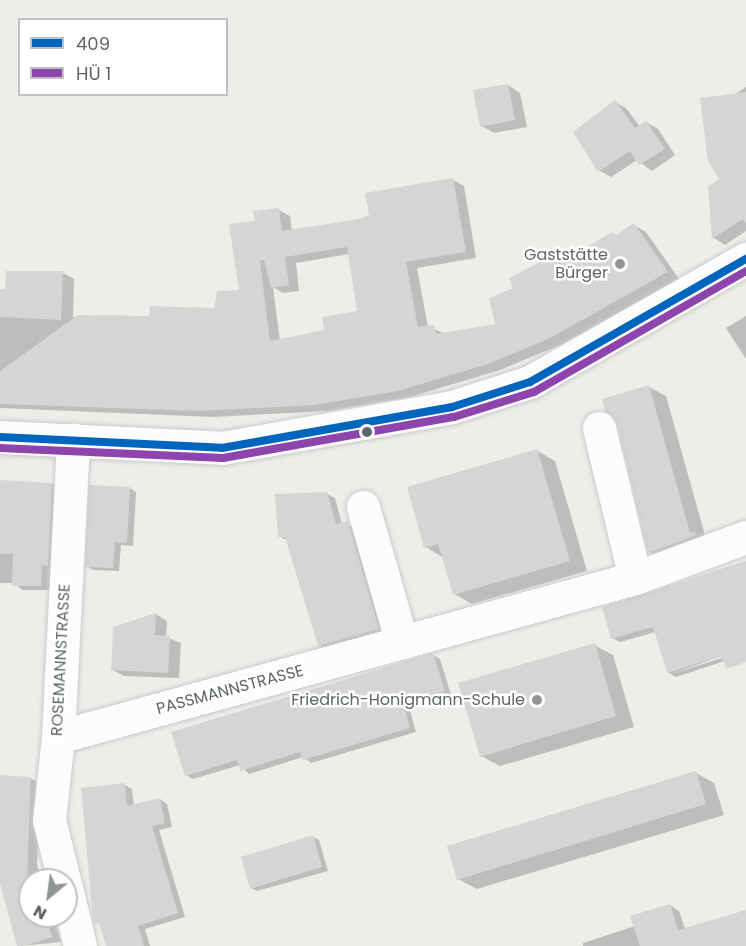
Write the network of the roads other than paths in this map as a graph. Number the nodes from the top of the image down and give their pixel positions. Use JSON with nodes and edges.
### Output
{"nodes":[{"id":1,"x":746,"y":259,"type":"edge"},
{"id":2,"x":599,"y":428,"type":"dead end"},
{"id":3,"x":0,"y":437,"type":"edge"},
{"id":4,"x":73,"y":439,"type":"junction"},
{"id":5,"x":363,"y":507,"type":"dead end"},
{"id":6,"x":746,"y":537,"type":"edge"},
{"id":7,"x":635,"y":578,"type":"junction"},
{"id":8,"x":402,"y":643,"type":"junction"},
{"id":9,"x":58,"y":737,"type":"junction"},
{"id":10,"x":61,"y":868,"type":"edge"},
{"id":11,"x":76,"y":928,"type":"edge"},
{"id":12,"x":80,"y":946,"type":"edge"}],
"edges":[{"from":1,"to":4,"type":"street"},
{"from":2,"to":7,"type":"street"},
{"from":3,"to":4,"type":"street"},
{"from":4,"to":9,"type":"street","name":"ROSEMANNSTRASSE"},
{"from":5,"to":8,"type":"street"},
{"from":6,"to":7,"type":"street","name":"PASSMANNSTRASSE"},
{"from":7,"to":8,"type":"street","name":"PASSMANNSTRASSE"},
{"from":8,"to":9,"type":"street","name":"PASSMANNSTRASSE"},
{"from":9,"to":10,"type":"street","name":"ROSEMANNSTRASSE"},
{"from":11,"to":12,"type":"street"}]}
